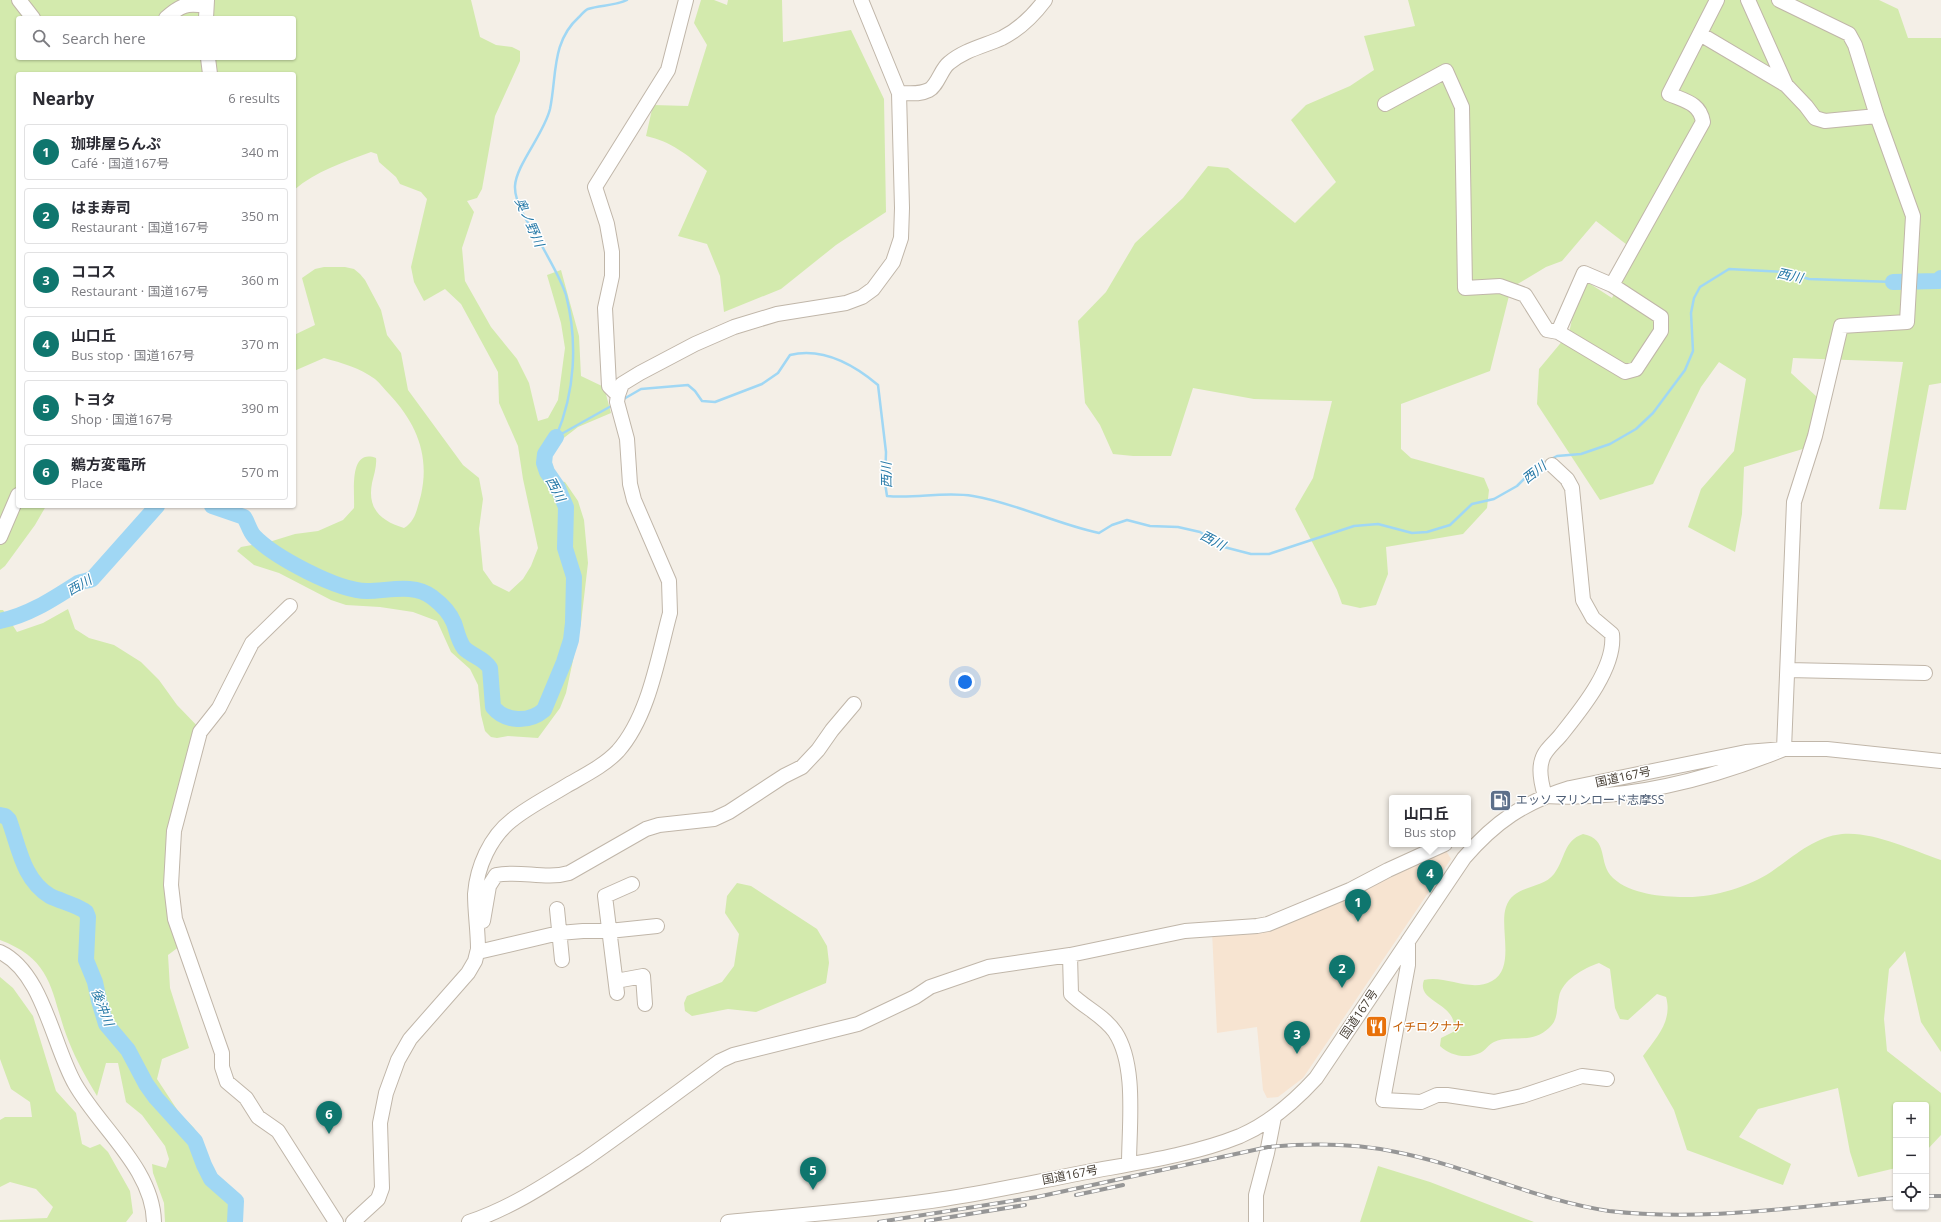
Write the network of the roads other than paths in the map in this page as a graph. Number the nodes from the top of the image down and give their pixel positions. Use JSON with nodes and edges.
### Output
{"nodes":[{"id":1,"x":19,"y":0,"type":"edge"},
{"id":2,"x":686,"y":0,"type":"edge"},
{"id":3,"x":861,"y":0,"type":"edge"},
{"id":4,"x":1045,"y":0,"type":"edge"},
{"id":5,"x":1717,"y":0,"type":"edge"},
{"id":6,"x":1748,"y":0,"type":"edge"},
{"id":7,"x":1779,"y":0,"type":"edge"},
{"id":8,"x":206,"y":8,"type":"edge"},
{"id":9,"x":31,"y":16,"type":"edge"},
{"id":10,"x":168,"y":16,"type":"edge"},
{"id":11,"x":1700,"y":34,"type":"junction"},
{"id":12,"x":208,"y":60,"type":"edge"},
{"id":13,"x":210,"y":72,"type":"edge"},
{"id":14,"x":1786,"y":85,"type":"junction"},
{"id":15,"x":899,"y":93,"type":"junction"},
{"id":16,"x":1385,"y":104,"type":"dead end"},
{"id":17,"x":1877,"y":116,"type":"junction"},
{"id":18,"x":1612,"y":285,"type":"junction"},
{"id":19,"x":1558,"y":332,"type":"junction"},
{"id":20,"x":618,"y":394,"type":"junction"},
{"id":21,"x":1552,"y":465,"type":"dead end"},
{"id":22,"x":16,"y":500,"type":"edge"},
{"id":23,"x":0,"y":537,"type":"edge"},
{"id":24,"x":290,"y":606,"type":"dead end"},
{"id":25,"x":1788,"y":670,"type":"junction"},
{"id":26,"x":1925,"y":673,"type":"dead end"},
{"id":27,"x":854,"y":704,"type":"dead end"},
{"id":28,"x":1784,"y":749,"type":"junction"},
{"id":29,"x":1941,"y":761,"type":"edge"},
{"id":30,"x":1545,"y":796,"type":"junction"},
{"id":31,"x":1474,"y":838,"type":"edge"},
{"id":32,"x":1438,"y":847,"type":"edge"},
{"id":33,"x":1470,"y":847,"type":"edge"},
{"id":34,"x":632,"y":884,"type":"dead end"},
{"id":35,"x":557,"y":909,"type":"dead end"},
{"id":36,"x":657,"y":926,"type":"dead end"},
{"id":37,"x":477,"y":930,"type":"junction"},
{"id":38,"x":609,"y":931,"type":"junction"},
{"id":39,"x":559,"y":934,"type":"junction"},
{"id":40,"x":1408,"y":940,"type":"junction"},
{"id":41,"x":0,"y":952,"type":"edge"},
{"id":42,"x":478,"y":952,"type":"junction"},
{"id":43,"x":1070,"y":955,"type":"junction"},
{"id":44,"x":562,"y":960,"type":"dead end"},
{"id":45,"x":645,"y":1004,"type":"dead end"},
{"id":46,"x":1607,"y":1079,"type":"dead end"},
{"id":47,"x":1274,"y":1117,"type":"junction"},
{"id":48,"x":1129,"y":1164,"type":"junction"},
{"id":49,"x":154,"y":1222,"type":"edge"},
{"id":50,"x":336,"y":1222,"type":"edge"},
{"id":51,"x":353,"y":1222,"type":"edge"},
{"id":52,"x":469,"y":1222,"type":"edge"},
{"id":53,"x":728,"y":1222,"type":"edge"},
{"id":54,"x":1256,"y":1222,"type":"edge"}],
"edges":[{"from":1,"to":9,"type":"street"},
{"from":2,"to":20,"type":"street"},
{"from":3,"to":15,"type":"street"},
{"from":4,"to":15,"type":"street"},
{"from":5,"to":11,"type":"street"},
{"from":6,"to":14,"type":"street"},
{"from":7,"to":17,"type":"street"},
{"from":8,"to":10,"type":"street"},
{"from":11,"to":14,"type":"street"},
{"from":11,"to":18,"type":"street"},
{"from":12,"to":13,"type":"street"},
{"from":14,"to":17,"type":"street"},
{"from":15,"to":20,"type":"street"},
{"from":16,"to":19,"type":"street"},
{"from":17,"to":25,"type":"street"},
{"from":18,"to":19,"type":"street"},
{"from":18,"to":19,"type":"street"},
{"from":20,"to":37,"type":"street"},
{"from":21,"to":30,"type":"street"},
{"from":22,"to":23,"type":"street"},
{"from":24,"to":50,"type":"street"},
{"from":25,"to":26,"type":"street"},
{"from":25,"to":28,"type":"street"},
{"from":27,"to":37,"type":"street"},
{"from":28,"to":29,"type":"street"},
{"from":28,"to":30,"type":"street"},
{"from":30,"to":31,"type":"street","name":"国道167号"},
{"from":32,"to":43,"type":"street"},
{"from":33,"to":40,"type":"street","name":"国道167号"},
{"from":34,"to":38,"type":"street"},
{"from":35,"to":39,"type":"street"},
{"from":36,"to":38,"type":"street"},
{"from":37,"to":42,"type":"street"},
{"from":38,"to":39,"type":"street"},
{"from":38,"to":45,"type":"street"},
{"from":39,"to":42,"type":"street"},
{"from":39,"to":44,"type":"street"},
{"from":40,"to":46,"type":"street"},
{"from":40,"to":47,"type":"street","name":"国道167号"},
{"from":41,"to":49,"type":"street"},
{"from":42,"to":51,"type":"street"},
{"from":43,"to":48,"type":"street"},
{"from":43,"to":52,"type":"street"},
{"from":47,"to":48,"type":"street","name":"国道167号"},
{"from":47,"to":54,"type":"street"},
{"from":48,"to":53,"type":"street","name":"国道167号"}]}
